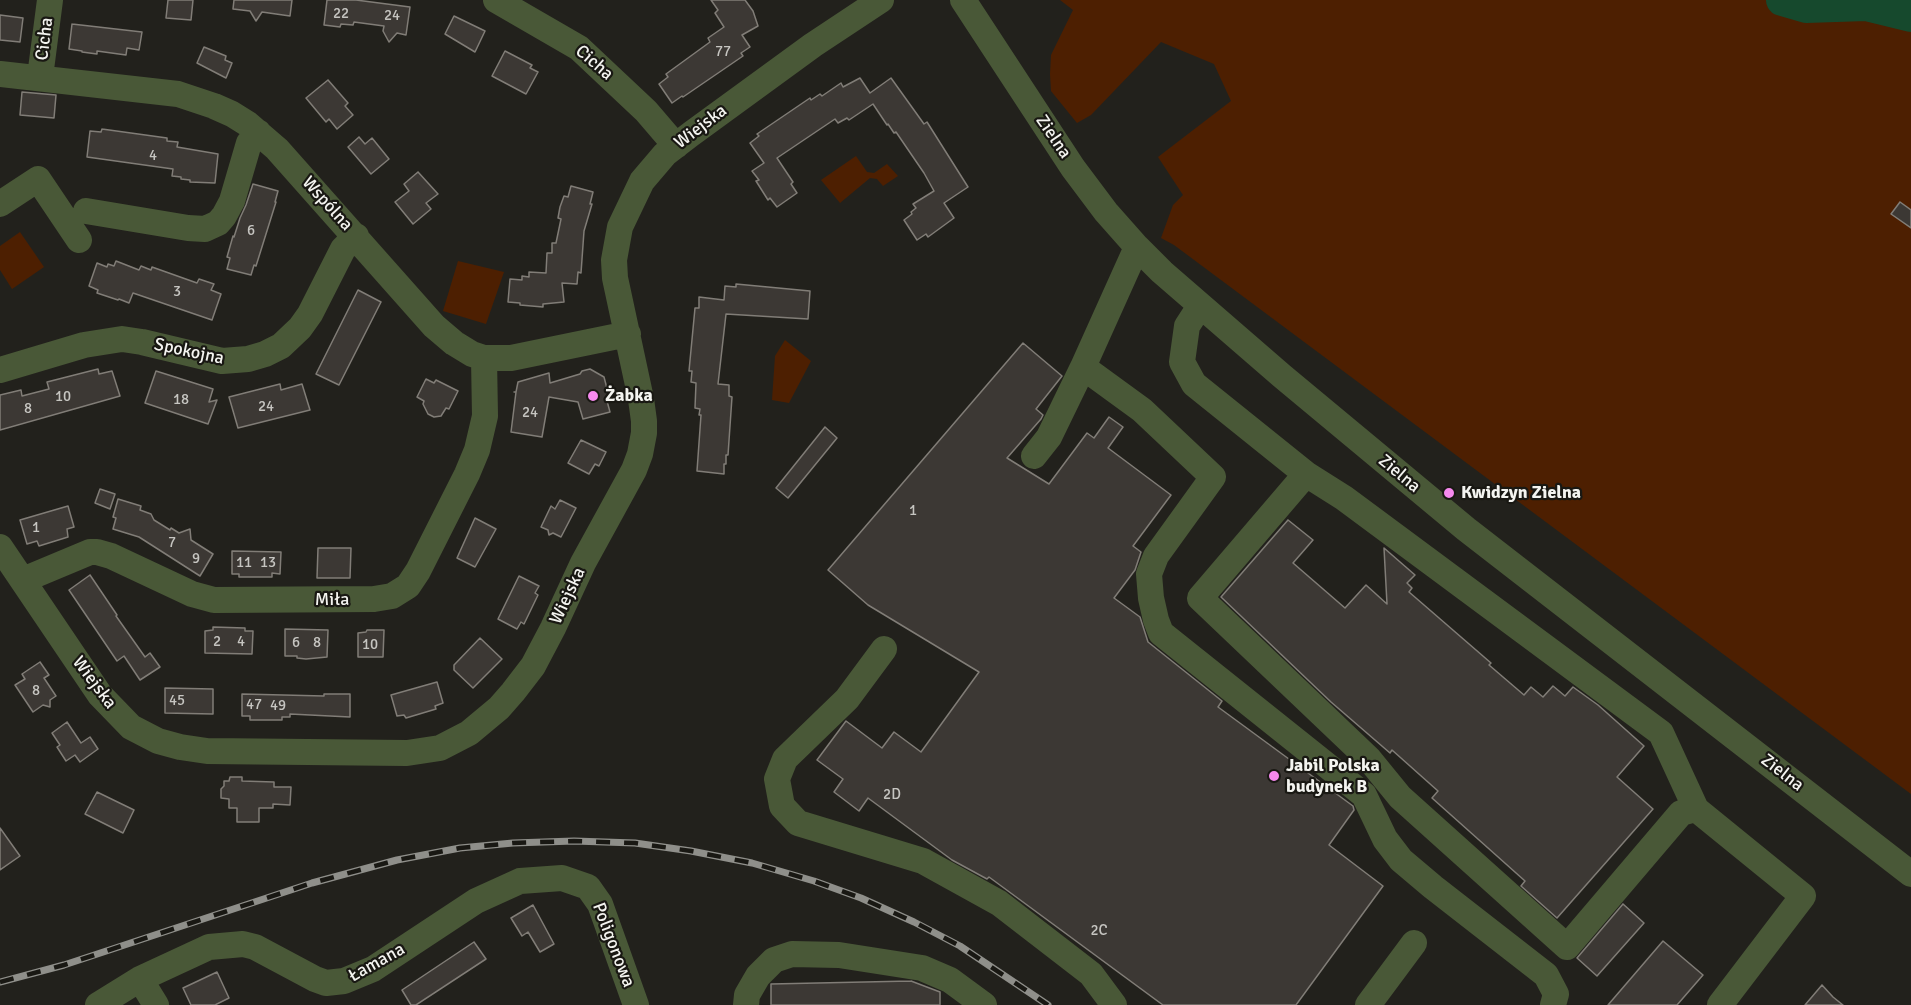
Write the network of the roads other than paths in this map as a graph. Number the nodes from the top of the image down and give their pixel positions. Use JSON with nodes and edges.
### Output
{"nodes":[{"id":1,"x":50,"y":0,"type":"edge"},
{"id":2,"x":496,"y":0,"type":"edge"},
{"id":3,"x":881,"y":0,"type":"edge"},
{"id":4,"x":963,"y":0,"type":"edge"},
{"id":5,"x":0,"y":74,"type":"edge"},
{"id":6,"x":40,"y":77,"type":"junction"},
{"id":7,"x":258,"y":132,"type":"junction"},
{"id":8,"x":676,"y":146,"type":"junction"},
{"id":9,"x":0,"y":204,"type":"edge"},
{"id":10,"x":86,"y":211,"type":"dead end"},
{"id":11,"x":356,"y":236,"type":"junction"},
{"id":12,"x":79,"y":240,"type":"dead end"},
{"id":13,"x":1137,"y":247,"type":"junction"},
{"id":14,"x":1200,"y":306,"type":"junction"},
{"id":15,"x":628,"y":334,"type":"junction"},
{"id":16,"x":484,"y":358,"type":"junction"},
{"id":17,"x":1083,"y":367,"type":"junction"},
{"id":18,"x":0,"y":369,"type":"edge"},
{"id":19,"x":1034,"y":456,"type":"dead end"},
{"id":20,"x":1306,"y":474,"type":"junction"},
{"id":21,"x":0,"y":547,"type":"edge"},
{"id":22,"x":23,"y":580,"type":"junction"},
{"id":23,"x":884,"y":649,"type":"dead end"},
{"id":24,"x":1696,"y":809,"type":"junction"},
{"id":25,"x":1911,"y":874,"type":"edge"},
{"id":26,"x":588,"y":887,"type":"joint"},
{"id":27,"x":1414,"y":943,"type":"dead end"},
{"id":28,"x":140,"y":979,"type":"junction"},
{"id":29,"x":98,"y":1005,"type":"edge"},
{"id":30,"x":156,"y":1005,"type":"edge"},
{"id":31,"x":636,"y":1005,"type":"edge"},
{"id":32,"x":746,"y":1005,"type":"edge"},
{"id":33,"x":984,"y":1005,"type":"edge"},
{"id":34,"x":1114,"y":1005,"type":"edge"},
{"id":35,"x":1368,"y":1005,"type":"edge"},
{"id":36,"x":1553,"y":1005,"type":"edge"},
{"id":37,"x":1720,"y":1005,"type":"edge"}],
"edges":[{"from":1,"to":6,"type":"street","name":"Cicha"},
{"from":2,"to":8,"type":"street","name":"Cicha"},
{"from":3,"to":8,"type":"street","name":"Wiejska"},
{"from":4,"to":13,"type":"street","name":"Zielna"},
{"from":5,"to":6,"type":"street","name":"Wspólna"},
{"from":6,"to":7,"type":"street","name":"Wspólna"},
{"from":7,"to":10,"type":"street"},
{"from":7,"to":11,"type":"street","name":"Wspólna"},
{"from":8,"to":15,"type":"street","name":"Wiejska"},
{"from":9,"to":12,"type":"street"},
{"from":11,"to":16,"type":"street","name":"Wspólna"},
{"from":11,"to":18,"type":"street","name":"Spokojna"},
{"from":13,"to":14,"type":"street","name":"Zielna"},
{"from":13,"to":17,"type":"street"},
{"from":14,"to":20,"type":"street"},
{"from":14,"to":25,"type":"street","name":"Zielna"},
{"from":15,"to":16,"type":"street","name":"Wspólna"},
{"from":15,"to":22,"type":"street","name":"Wiejska"},
{"from":16,"to":22,"type":"street","name":"Miła"},
{"from":17,"to":19,"type":"street"},
{"from":17,"to":36,"type":"street"},
{"from":20,"to":24,"type":"street"},
{"from":20,"to":24,"type":"street"},
{"from":21,"to":22,"type":"street","name":"Wiejska"},
{"from":23,"to":34,"type":"street"},
{"from":24,"to":37,"type":"street"},
{"from":26,"to":28,"type":"street","name":"Łamana"},
{"from":26,"to":31,"type":"street","name":"Poligonowa"},
{"from":27,"to":35,"type":"street"},
{"from":28,"to":29,"type":"street","name":"Łamana"},
{"from":28,"to":30,"type":"street"},
{"from":32,"to":33,"type":"street"}]}
